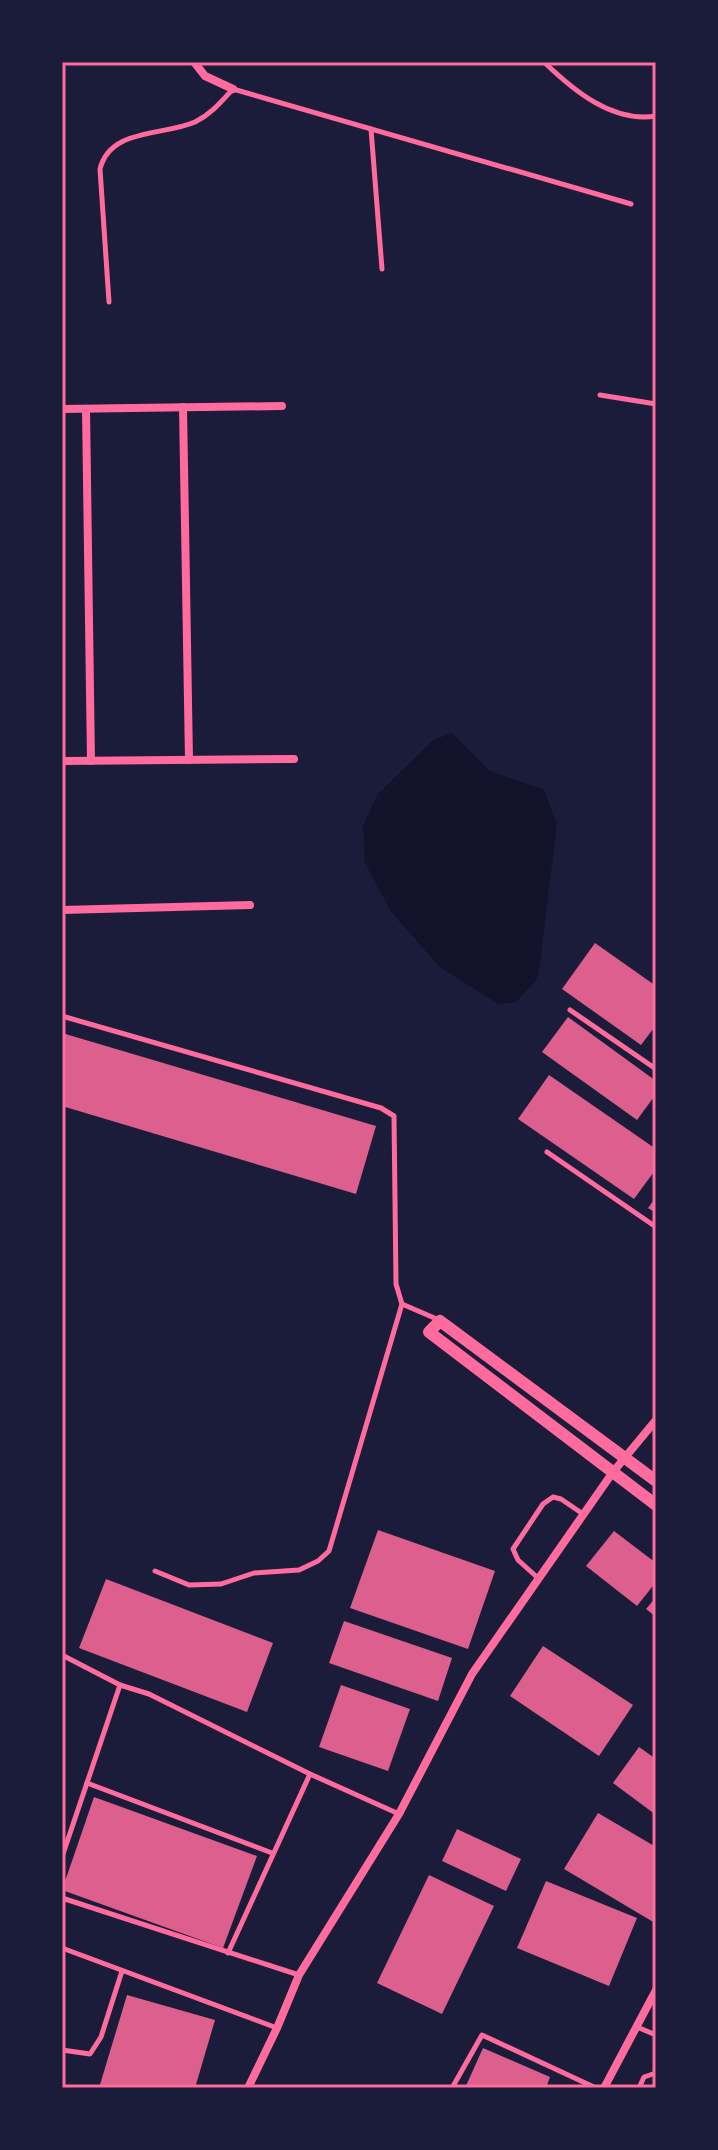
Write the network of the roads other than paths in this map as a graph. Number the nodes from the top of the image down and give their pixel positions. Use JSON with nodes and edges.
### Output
{"nodes":[{"id":1,"x":194,"y":62,"type":"edge"},
{"id":2,"x":544,"y":62,"type":"edge"},
{"id":3,"x":233,"y":89,"type":"junction"},
{"id":4,"x":656,"y":116,"type":"edge"},
{"id":5,"x":371,"y":129,"type":"junction"},
{"id":6,"x":631,"y":204,"type":"dead end"},
{"id":7,"x":382,"y":269,"type":"dead end"},
{"id":8,"x":109,"y":302,"type":"dead end"},
{"id":9,"x":600,"y":395,"type":"dead end"},
{"id":10,"x":656,"y":404,"type":"edge"},
{"id":11,"x":282,"y":406,"type":"dead end"},
{"id":12,"x":183,"y":407,"type":"junction"},
{"id":13,"x":62,"y":409,"type":"edge"},
{"id":14,"x":86,"y":409,"type":"junction"},
{"id":15,"x":294,"y":759,"type":"dead end"},
{"id":16,"x":189,"y":760,"type":"junction"},
{"id":17,"x":62,"y":761,"type":"edge"},
{"id":18,"x":91,"y":761,"type":"junction"},
{"id":19,"x":250,"y":905,"type":"dead end"},
{"id":20,"x":62,"y":910,"type":"edge"},
{"id":21,"x":570,"y":1010,"type":"dead end"},
{"id":22,"x":62,"y":1016,"type":"edge"},
{"id":23,"x":656,"y":1069,"type":"edge"},
{"id":24,"x":547,"y":1152,"type":"dead end"},
{"id":25,"x":656,"y":1227,"type":"edge"},
{"id":26,"x":402,"y":1304,"type":"junction"},
{"id":27,"x":440,"y":1321,"type":"junction"},
{"id":28,"x":656,"y":1421,"type":"edge"},
{"id":29,"x":625,"y":1458,"type":"junction"},
{"id":30,"x":613,"y":1472,"type":"junction"},
{"id":31,"x":656,"y":1481,"type":"edge"},
{"id":32,"x":656,"y":1505,"type":"edge"},
{"id":33,"x":583,"y":1514,"type":"junction"},
{"id":34,"x":155,"y":1571,"type":"dead end"},
{"id":35,"x":539,"y":1578,"type":"junction"},
{"id":36,"x":62,"y":1655,"type":"edge"},
{"id":37,"x":120,"y":1685,"type":"junction"},
{"id":38,"x":310,"y":1774,"type":"junction"},
{"id":39,"x":87,"y":1783,"type":"junction"},
{"id":40,"x":399,"y":1814,"type":"junction"},
{"id":41,"x":272,"y":1853,"type":"junction"},
{"id":42,"x":62,"y":1857,"type":"edge"},
{"id":43,"x":62,"y":1898,"type":"edge"},
{"id":44,"x":62,"y":1948,"type":"edge"},
{"id":45,"x":228,"y":1953,"type":"junction"},
{"id":46,"x":122,"y":1971,"type":"junction"},
{"id":47,"x":299,"y":1975,"type":"junction"},
{"id":48,"x":656,"y":1990,"type":"edge"},
{"id":49,"x":637,"y":2027,"type":"junction"},
{"id":50,"x":277,"y":2028,"type":"junction"},
{"id":51,"x":656,"y":2035,"type":"edge"},
{"id":52,"x":62,"y":2050,"type":"edge"},
{"id":53,"x":656,"y":2073,"type":"edge"},
{"id":54,"x":248,"y":2088,"type":"edge"},
{"id":55,"x":452,"y":2088,"type":"edge"},
{"id":56,"x":596,"y":2088,"type":"edge"},
{"id":57,"x":604,"y":2088,"type":"edge"},
{"id":58,"x":639,"y":2088,"type":"edge"}],
"edges":[{"from":1,"to":3,"type":"street"},
{"from":2,"to":4,"type":"lane"},
{"from":3,"to":5,"type":"lane"},
{"from":3,"to":8,"type":"lane"},
{"from":5,"to":6,"type":"lane"},
{"from":5,"to":7,"type":"lane"},
{"from":9,"to":10,"type":"lane"},
{"from":11,"to":12,"type":"street"},
{"from":12,"to":14,"type":"street"},
{"from":12,"to":16,"type":"street"},
{"from":13,"to":14,"type":"street"},
{"from":14,"to":18,"type":"street"},
{"from":15,"to":16,"type":"street"},
{"from":16,"to":18,"type":"street"},
{"from":17,"to":18,"type":"street"},
{"from":19,"to":20,"type":"street"},
{"from":21,"to":23,"type":"lane"},
{"from":22,"to":26,"type":"lane"},
{"from":24,"to":25,"type":"lane"},
{"from":26,"to":27,"type":"lane"},
{"from":26,"to":34,"type":"lane"},
{"from":27,"to":29,"type":"street"},
{"from":27,"to":30,"type":"street"},
{"from":28,"to":29,"type":"street"},
{"from":29,"to":30,"type":"street"},
{"from":29,"to":31,"type":"street"},
{"from":30,"to":32,"type":"street"},
{"from":30,"to":33,"type":"street"},
{"from":33,"to":35,"type":"street"},
{"from":33,"to":35,"type":"lane"},
{"from":35,"to":40,"type":"street"},
{"from":36,"to":37,"type":"lane"},
{"from":37,"to":38,"type":"lane"},
{"from":37,"to":39,"type":"lane"},
{"from":38,"to":40,"type":"lane"},
{"from":38,"to":41,"type":"lane"},
{"from":39,"to":41,"type":"lane"},
{"from":39,"to":42,"type":"lane"},
{"from":40,"to":47,"type":"street"},
{"from":41,"to":45,"type":"lane"},
{"from":43,"to":45,"type":"lane"},
{"from":44,"to":46,"type":"lane"},
{"from":45,"to":47,"type":"lane"},
{"from":46,"to":50,"type":"lane"},
{"from":46,"to":52,"type":"lane"},
{"from":47,"to":50,"type":"street"},
{"from":48,"to":49,"type":"street"},
{"from":49,"to":51,"type":"lane"},
{"from":49,"to":57,"type":"street"},
{"from":50,"to":54,"type":"street"},
{"from":53,"to":58,"type":"lane"},
{"from":55,"to":56,"type":"lane"}]}
